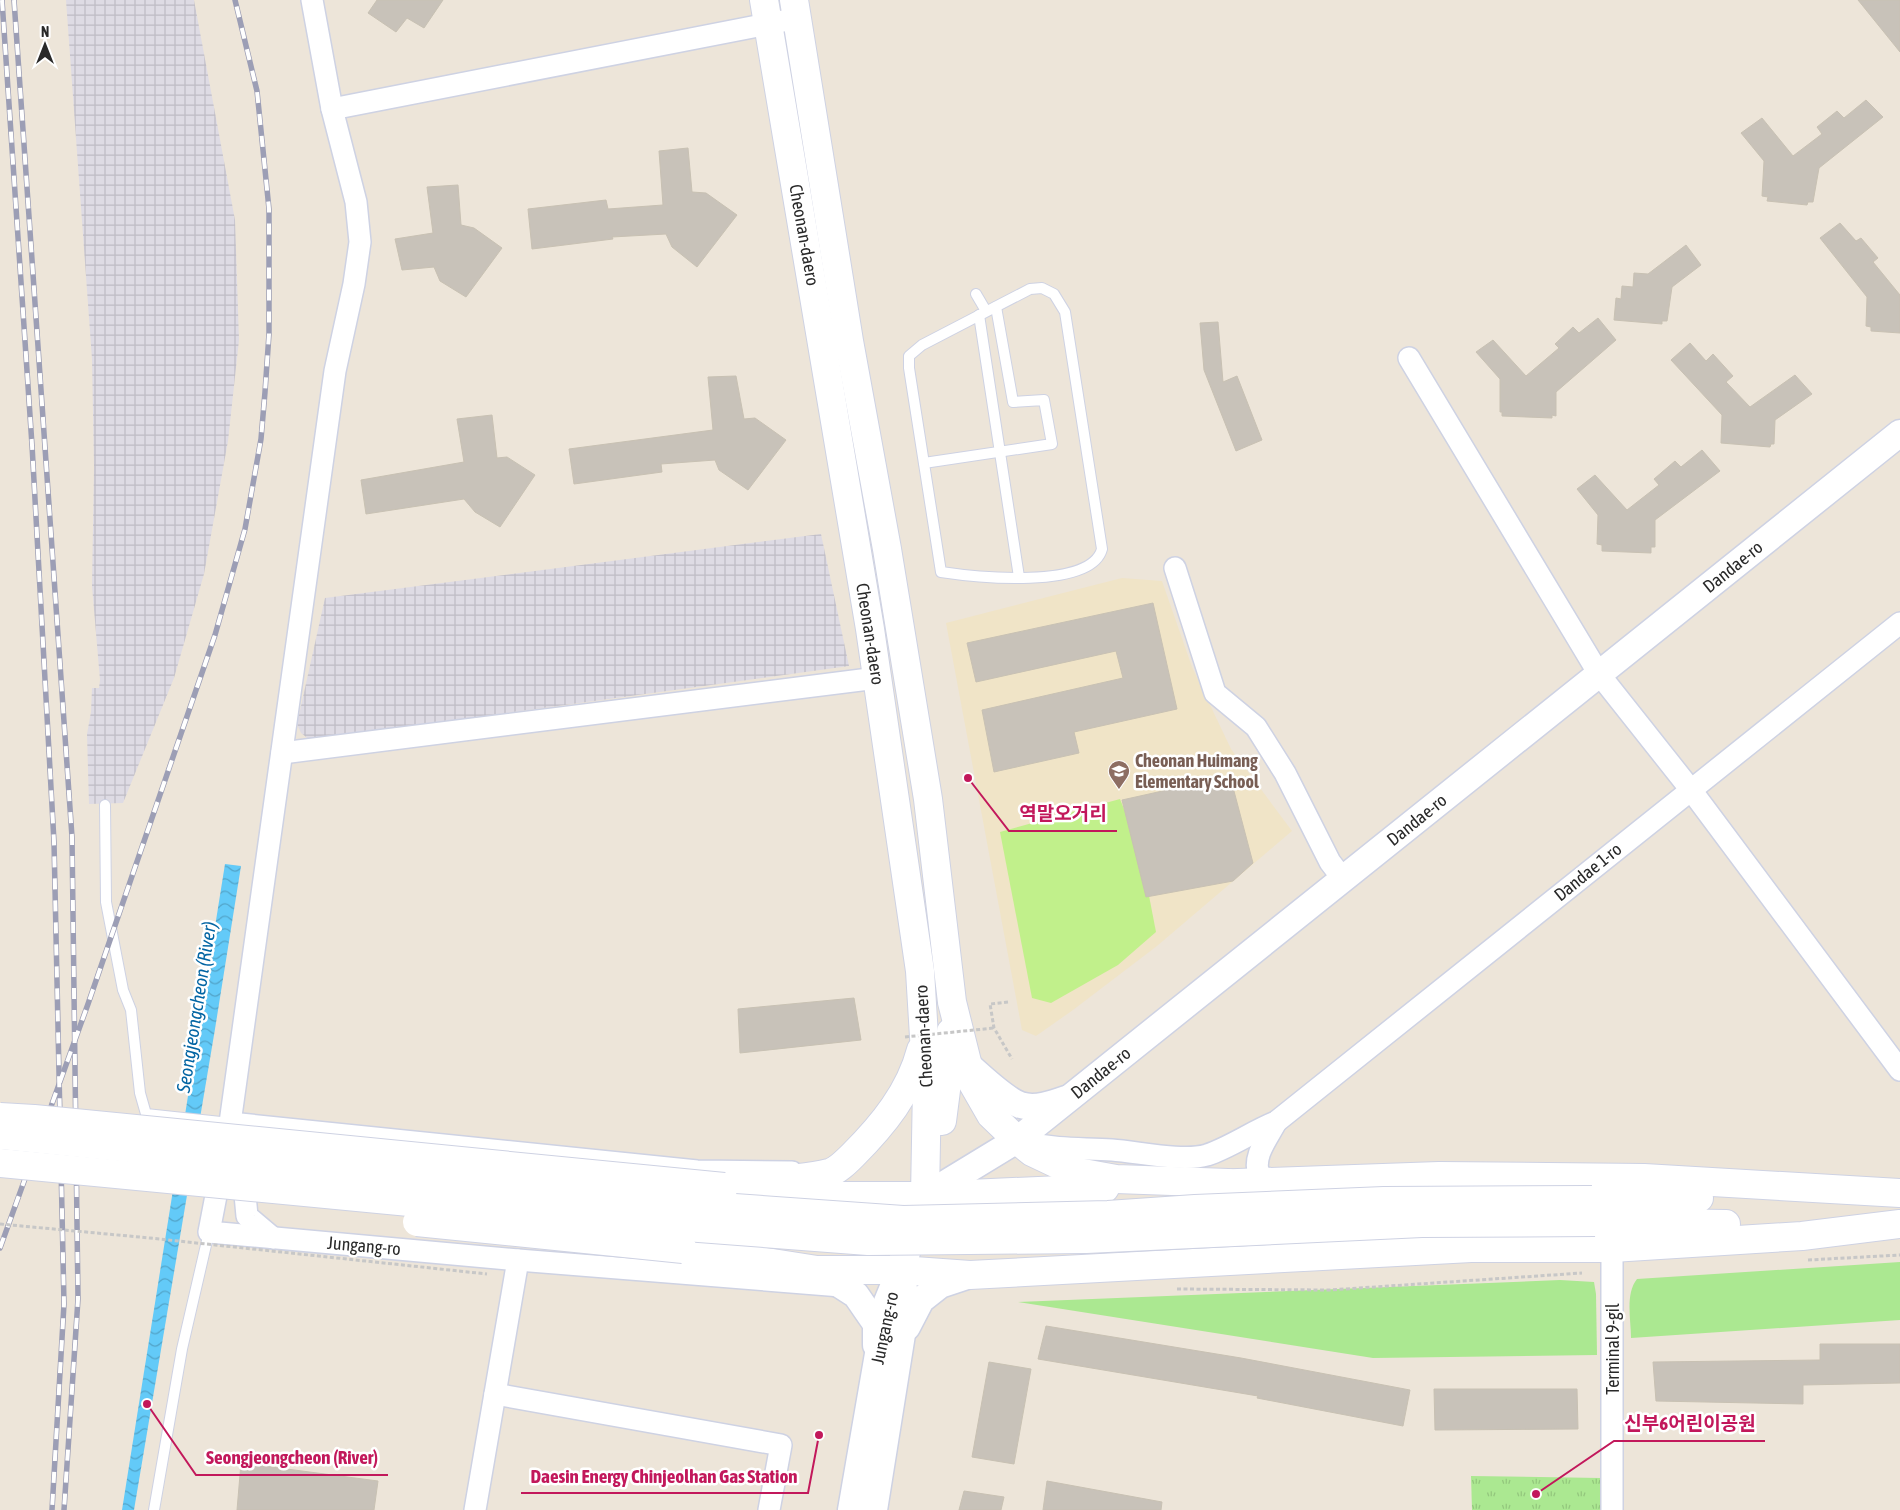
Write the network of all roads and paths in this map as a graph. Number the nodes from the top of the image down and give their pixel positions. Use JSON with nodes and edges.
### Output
{"nodes":[{"id":1,"x":312,"y":0,"type":"edge"},
{"id":2,"x":795,"y":9,"type":"edge"},
{"id":3,"x":766,"y":12,"type":"edge"},
{"id":4,"x":332,"y":110,"type":"junction"},
{"id":5,"x":976,"y":294,"type":"dead end"},
{"id":6,"x":987,"y":311,"type":"junction"},
{"id":7,"x":1409,"y":358,"type":"dead end"},
{"id":8,"x":1900,"y":433,"type":"edge"},
{"id":9,"x":1000,"y":451,"type":"junction"},
{"id":10,"x":924,"y":463,"type":"junction"},
{"id":11,"x":1175,"y":568,"type":"dead end"},
{"id":12,"x":1019,"y":577,"type":"junction"},
{"id":13,"x":1900,"y":623,"type":"edge"},
{"id":14,"x":1599,"y":674,"type":"junction"},
{"id":15,"x":877,"y":678,"type":"junction"},
{"id":16,"x":282,"y":753,"type":"junction"},
{"id":17,"x":1691,"y":790,"type":"junction"},
{"id":18,"x":105,"y":805,"type":"dead end"},
{"id":19,"x":1343,"y":879,"type":"junction"},
{"id":20,"x":952,"y":1002,"type":"junction"},
{"id":21,"x":1008,"y":1002,"type":"dead end"},
{"id":22,"x":994,"y":1028,"type":"junction"},
{"id":23,"x":914,"y":1036,"type":"junction"},
{"id":24,"x":1012,"y":1059,"type":"dead end"},
{"id":25,"x":968,"y":1065,"type":"junction"},
{"id":26,"x":1900,"y":1070,"type":"edge"},
{"id":27,"x":1071,"y":1097,"type":"junction"},
{"id":28,"x":0,"y":1117,"type":"edge"},
{"id":29,"x":1276,"y":1122,"type":"junction"},
{"id":30,"x":230,"y":1123,"type":"junction"},
{"id":31,"x":285,"y":1128,"type":"junction"},
{"id":32,"x":0,"y":1135,"type":"edge"},
{"id":33,"x":1017,"y":1140,"type":"junction"},
{"id":34,"x":0,"y":1162,"type":"edge"},
{"id":35,"x":243,"y":1173,"type":"junction"},
{"id":36,"x":830,"y":1173,"type":"junction"},
{"id":37,"x":0,"y":1180,"type":"edge"},
{"id":38,"x":1273,"y":1181,"type":"junction"},
{"id":39,"x":1228,"y":1183,"type":"junction"},
{"id":40,"x":724,"y":1187,"type":"junction"},
{"id":41,"x":1900,"y":1194,"type":"edge"},
{"id":42,"x":925,"y":1196,"type":"junction"},
{"id":43,"x":1594,"y":1211,"type":"junction"},
{"id":44,"x":1900,"y":1219,"type":"edge"},
{"id":45,"x":0,"y":1224,"type":"edge"},
{"id":46,"x":1900,"y":1224,"type":"edge"},
{"id":47,"x":209,"y":1232,"type":"junction"},
{"id":48,"x":273,"y":1238,"type":"junction"},
{"id":49,"x":1900,"y":1255,"type":"edge"},
{"id":50,"x":1612,"y":1259,"type":"junction"},
{"id":51,"x":518,"y":1260,"type":"junction"},
{"id":52,"x":1806,"y":1260,"type":"dead end"},
{"id":53,"x":817,"y":1270,"type":"junction"},
{"id":54,"x":900,"y":1270,"type":"junction"},
{"id":55,"x":487,"y":1274,"type":"dead end"},
{"id":56,"x":970,"y":1275,"type":"junction"},
{"id":57,"x":842,"y":1286,"type":"junction"},
{"id":58,"x":1173,"y":1289,"type":"dead end"},
{"id":59,"x":902,"y":1336,"type":"junction"},
{"id":60,"x":876,"y":1370,"type":"junction"},
{"id":61,"x":495,"y":1394,"type":"junction"},
{"id":62,"x":154,"y":1510,"type":"edge"},
{"id":63,"x":475,"y":1510,"type":"edge"},
{"id":64,"x":769,"y":1510,"type":"edge"},
{"id":65,"x":852,"y":1510,"type":"edge"},
{"id":66,"x":874,"y":1510,"type":"edge"},
{"id":67,"x":1612,"y":1510,"type":"edge"}],
"edges":[{"from":1,"to":4,"type":"street"},
{"from":2,"to":3,"type":"street"},
{"from":2,"to":20,"type":"main road","name":"Cheonan-daero"},
{"from":3,"to":4,"type":"street"},
{"from":3,"to":15,"type":"main road","name":"Cheonan-daero"},
{"from":4,"to":16,"type":"street"},
{"from":5,"to":6,"type":"lane"},
{"from":6,"to":9,"type":"lane"},
{"from":6,"to":9,"type":"lane"},
{"from":6,"to":10,"type":"lane"},
{"from":6,"to":12,"type":"lane"},
{"from":7,"to":14,"type":"street"},
{"from":8,"to":14,"type":"street","name":"Dandae-ro"},
{"from":9,"to":10,"type":"lane"},
{"from":9,"to":12,"type":"lane"},
{"from":10,"to":12,"type":"lane"},
{"from":11,"to":19,"type":"street"},
{"from":13,"to":17,"type":"street","name":"Dandae 1-ro"},
{"from":14,"to":17,"type":"street"},
{"from":14,"to":19,"type":"street","name":"Dandae-ro"},
{"from":15,"to":16,"type":"street"},
{"from":15,"to":23,"type":"main road","name":"Cheonan-daero"},
{"from":16,"to":30,"type":"street"},
{"from":17,"to":26,"type":"street"},
{"from":17,"to":29,"type":"street","name":"Dandae 1-ro"},
{"from":18,"to":30,"type":"lane"},
{"from":19,"to":27,"type":"street","name":"Dandae-ro"},
{"from":20,"to":25,"type":"main road"},
{"from":20,"to":42,"type":"main road"},
{"from":21,"to":22,"type":"path"},
{"from":22,"to":23,"type":"path","bridge":true},
{"from":22,"to":24,"type":"path"},
{"from":23,"to":36,"type":"main road"},
{"from":23,"to":42,"type":"main road","name":"Cheonan-daero"},
{"from":25,"to":27,"type":"street"},
{"from":25,"to":33,"type":"main road"},
{"from":27,"to":33,"type":"street","name":"Dandae-ro"},
{"from":28,"to":40,"type":"main road","bridge":true},
{"from":29,"to":33,"type":"street"},
{"from":29,"to":38,"type":"street"},
{"from":30,"to":31,"type":"street"},
{"from":30,"to":35,"type":"street"},
{"from":30,"to":47,"type":"street"},
{"from":31,"to":35,"type":"street"},
{"from":31,"to":36,"type":"street"},
{"from":32,"to":43,"type":"main road","bridge":true},
{"from":33,"to":39,"type":"main road"},
{"from":33,"to":42,"type":"street","name":"Dandae-ro"},
{"from":34,"to":43,"type":"main road","bridge":true},
{"from":35,"to":48,"type":"street"},
{"from":36,"to":40,"type":"main road"},
{"from":37,"to":53,"type":"main road","bridge":true},
{"from":38,"to":39,"type":"main road"},
{"from":38,"to":41,"type":"main road"},
{"from":39,"to":42,"type":"main road"},
{"from":40,"to":42,"type":"main road"},
{"from":41,"to":43,"type":"main road"},
{"from":42,"to":54,"type":"main road","name":"Cheonan-daero"},
{"from":43,"to":44,"type":"main road"},
{"from":45,"to":55,"type":"path","bridge":true},
{"from":46,"to":50,"type":"main road"},
{"from":47,"to":48,"type":"street","name":"Jungang-ro"},
{"from":47,"to":62,"type":"lane"},
{"from":48,"to":51,"type":"street","name":"Jungang-ro"},
{"from":49,"to":52,"type":"path"},
{"from":50,"to":56,"type":"main road"},
{"from":50,"to":58,"type":"path"},
{"from":50,"to":67,"type":"street","name":"Terminal 9-gil"},
{"from":51,"to":57,"type":"street","name":"Jungang-ro"},
{"from":51,"to":61,"type":"street"},
{"from":53,"to":54,"type":"main road"},
{"from":53,"to":57,"type":"street"},
{"from":54,"to":56,"type":"main road"},
{"from":54,"to":59,"type":"street","name":"Jungang-ro"},
{"from":54,"to":60,"type":"street","name":"Jungang-ro"},
{"from":56,"to":59,"type":"street"},
{"from":57,"to":60,"type":"street"},
{"from":59,"to":66,"type":"street","name":"Jungang-ro"},
{"from":60,"to":65,"type":"street","name":"Jungang-ro"},
{"from":61,"to":63,"type":"street"},
{"from":61,"to":64,"type":"street"}]}
